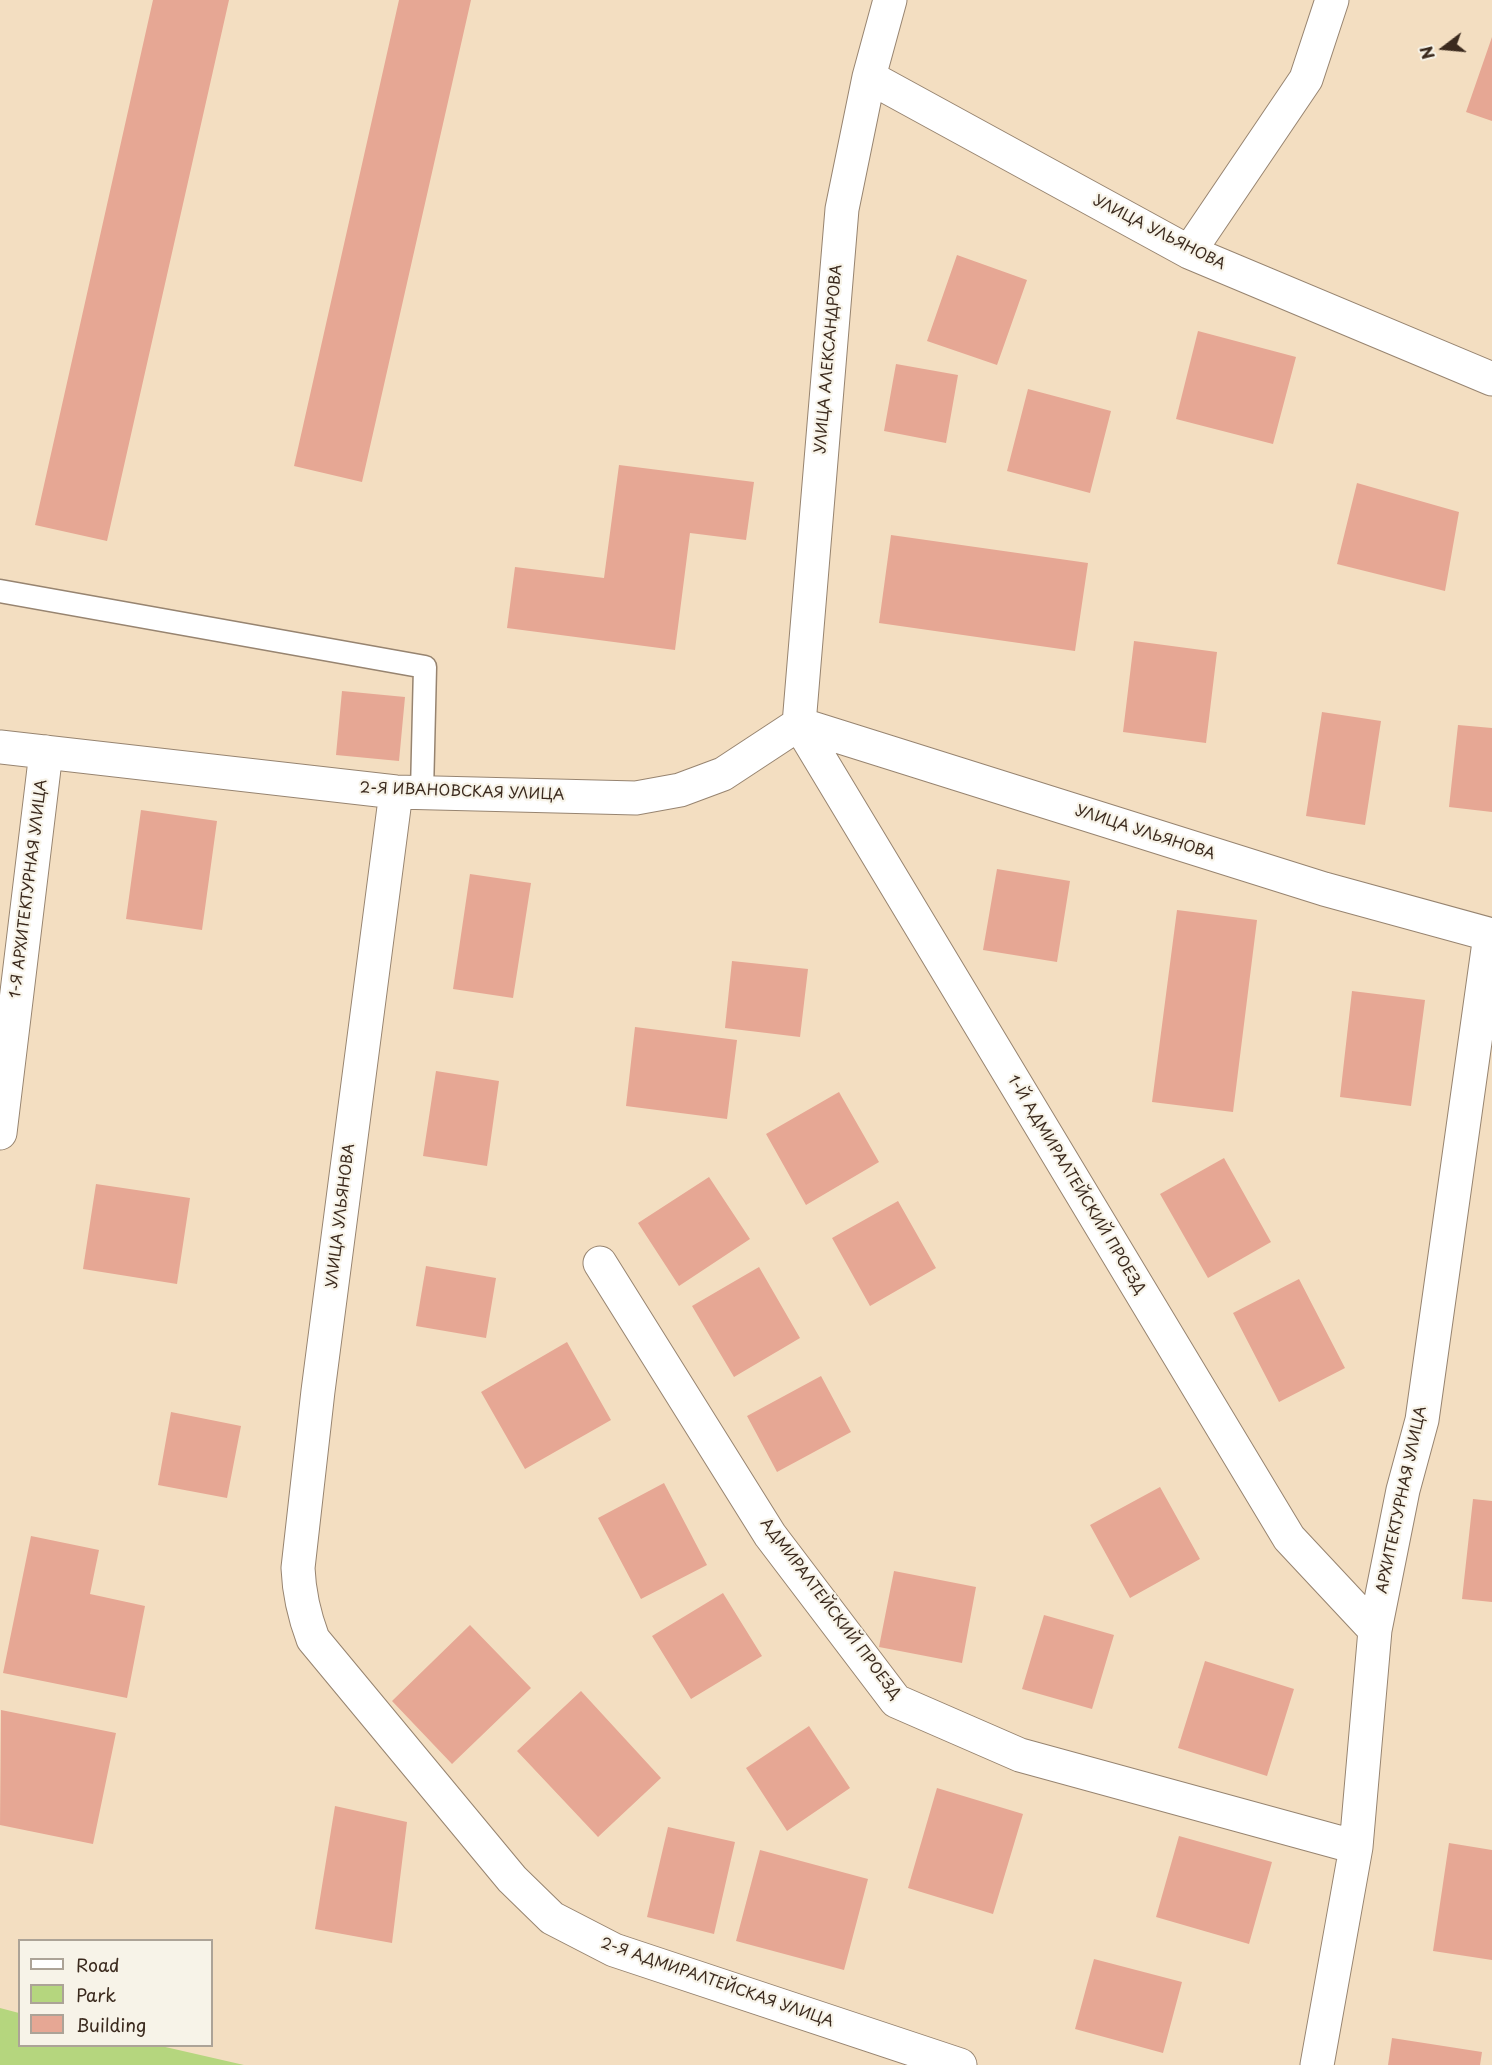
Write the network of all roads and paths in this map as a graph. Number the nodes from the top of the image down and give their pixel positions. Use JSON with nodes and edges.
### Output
{"nodes":[{"id":1,"x":890,"y":0,"type":"edge"},
{"id":2,"x":1332,"y":0,"type":"edge"},
{"id":3,"x":869,"y":77,"type":"junction"},
{"id":4,"x":1189,"y":252,"type":"junction"},
{"id":5,"x":1492,"y":379,"type":"edge"},
{"id":6,"x":0,"y":591,"type":"edge"},
{"id":7,"x":799,"y":724,"type":"junction"},
{"id":8,"x":0,"y":747,"type":"edge"},
{"id":9,"x":46,"y":752,"type":"junction"},
{"id":10,"x":409,"y":792,"type":"junction"},
{"id":11,"x":1491,"y":935,"type":"edge"},
{"id":12,"x":0,"y":1133,"type":"edge"},
{"id":13,"x":600,"y":1263,"type":"dead end"},
{"id":14,"x":1374,"y":1630,"type":"junction"},
{"id":15,"x":313,"y":1640,"type":"joint"},
{"id":16,"x":1356,"y":1847,"type":"junction"},
{"id":17,"x":960,"y":2065,"type":"edge"},
{"id":18,"x":1317,"y":2065,"type":"edge"}],
"edges":[{"from":1,"to":3,"type":"street","name":"УЛИЦА АЛЕКСАНДРОВА"},
{"from":2,"to":4,"type":"street"},
{"from":3,"to":4,"type":"street","name":"УЛИЦА УЛЬЯНОВА"},
{"from":3,"to":7,"type":"street","name":"УЛИЦА АЛЕКСАНДРОВА"},
{"from":4,"to":5,"type":"street","name":"УЛИЦА УЛЬЯНОВА"},
{"from":6,"to":10,"type":"lane"},
{"from":7,"to":10,"type":"street","name":"2-Я ИВАНОВСКАЯ УЛИЦА"},
{"from":7,"to":11,"type":"street","name":"УЛИЦА УЛЬЯНОВА"},
{"from":7,"to":14,"type":"street","name":"1-Й АДМИРАЛТЕЙСКИЙ ПРОЕЗД"},
{"from":8,"to":9,"type":"street","name":"2-Я ИВАНОВСКАЯ УЛИЦА"},
{"from":9,"to":10,"type":"street","name":"2-Я ИВАНОВСКАЯ УЛИЦА"},
{"from":9,"to":12,"type":"street","name":"1-Я АРХИТЕКТУРНАЯ УЛИЦА"},
{"from":10,"to":15,"type":"street","name":"УЛИЦА УЛЬЯНОВА"},
{"from":11,"to":14,"type":"street","name":"АРХИТЕКТУРНАЯ УЛИЦА"},
{"from":13,"to":16,"type":"street","name":"АДМИРАЛТЕЙСКИЙ ПРОЕЗД"},
{"from":14,"to":16,"type":"street","name":"АРХИТЕКТУРНАЯ УЛИЦА"},
{"from":15,"to":17,"type":"street","name":"2-Я АДМИРАЛТЕЙСКАЯ УЛИЦА"},
{"from":16,"to":18,"type":"street","name":"АРХИТЕКТУРНАЯ УЛИЦА"}]}
